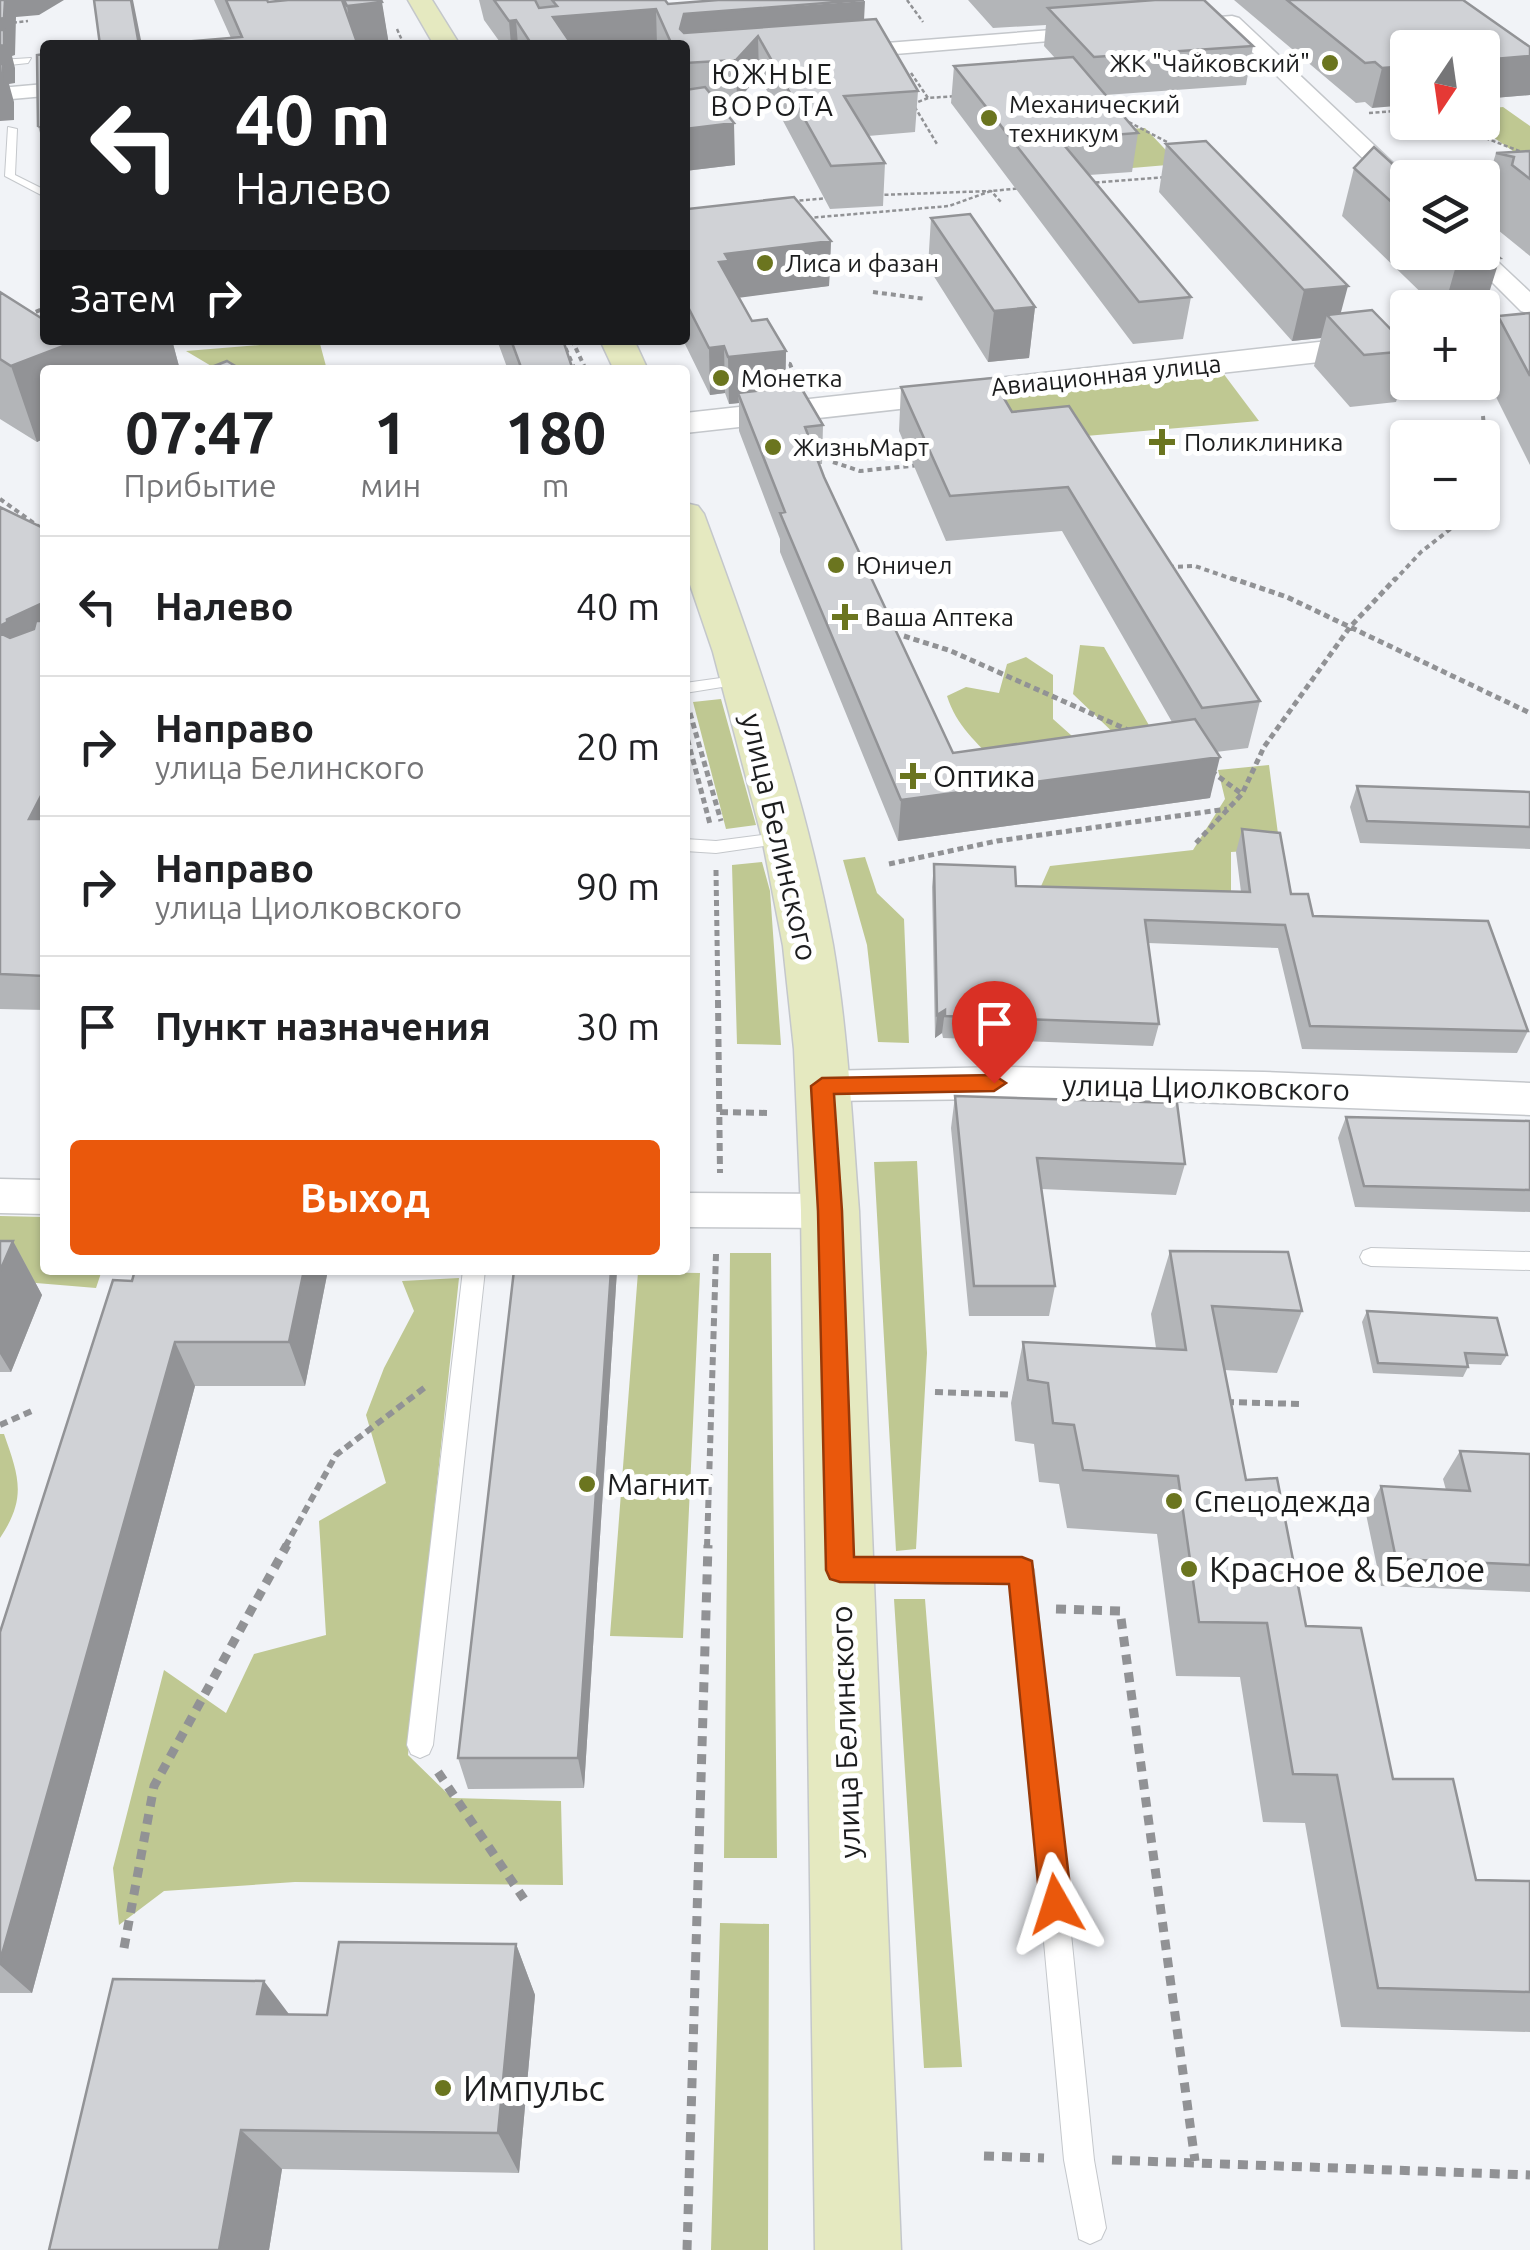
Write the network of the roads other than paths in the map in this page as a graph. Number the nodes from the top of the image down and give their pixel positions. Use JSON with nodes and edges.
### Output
{"nodes":[{"id":1,"x":420,"y":0,"type":"edge"},
{"id":2,"x":444,"y":40,"type":"edge"},
{"id":3,"x":806,"y":55,"type":"edge"},
{"id":4,"x":28,"y":60,"type":"dead end"},
{"id":5,"x":0,"y":62,"type":"edge"},
{"id":6,"x":40,"y":90,"type":"edge"},
{"id":7,"x":0,"y":94,"type":"edge"},
{"id":8,"x":12,"y":129,"type":"dead end"},
{"id":9,"x":1390,"y":171,"type":"edge"},
{"id":10,"x":40,"y":191,"type":"edge"},
{"id":11,"x":1493,"y":270,"type":"edge"},
{"id":12,"x":1530,"y":306,"type":"edge"},
{"id":13,"x":1530,"y":328,"type":"edge"},
{"id":14,"x":1500,"y":331,"type":"edge"},
{"id":15,"x":1390,"y":344,"type":"edge"},
{"id":16,"x":690,"y":422,"type":"edge"},
{"id":17,"x":690,"y":529,"type":"edge"},
{"id":18,"x":742,"y":680,"type":"junction"},
{"id":19,"x":690,"y":687,"type":"edge"},
{"id":20,"x":786,"y":838,"type":"junction"},
{"id":21,"x":690,"y":845,"type":"edge"},
{"id":22,"x":822,"y":1086,"type":"junction"},
{"id":23,"x":1530,"y":1099,"type":"edge"},
{"id":24,"x":0,"y":1196,"type":"edge"},
{"id":25,"x":40,"y":1197,"type":"edge"},
{"id":26,"x":690,"y":1210,"type":"edge"},
{"id":27,"x":830,"y":1211,"type":"junction"},
{"id":28,"x":1371,"y":1257,"type":"dead end"},
{"id":29,"x":1530,"y":1261,"type":"edge"},
{"id":30,"x":473,"y":1275,"type":"edge"},
{"id":31,"x":840,"y":1570,"type":"junction"},
{"id":32,"x":420,"y":1745,"type":"road end"},
{"id":33,"x":1090,"y":2228,"type":"dead end"},
{"id":34,"x":858,"y":2250,"type":"edge"}],
"edges":[{"from":1,"to":2,"type":"main road"},
{"from":3,"to":9,"type":"street"},
{"from":4,"to":5,"type":"lane"},
{"from":6,"to":7,"type":"street"},
{"from":8,"to":10,"type":"lane"},
{"from":11,"to":12,"type":"street"},
{"from":13,"to":14,"type":"street"},
{"from":15,"to":16,"type":"street","name":"Авиационная улица"},
{"from":17,"to":18,"type":"main road","name":"улица Белинского"},
{"from":18,"to":19,"type":"lane"},
{"from":18,"to":20,"type":"main road","name":"улица Белинского"},
{"from":20,"to":21,"type":"lane"},
{"from":20,"to":22,"type":"main road","name":"улица Белинского"},
{"from":22,"to":23,"type":"street","name":"улица Циолковского"},
{"from":22,"to":27,"type":"main road","name":"улица Белинского"},
{"from":24,"to":25,"type":"street"},
{"from":26,"to":27,"type":"street"},
{"from":27,"to":31,"type":"main road","name":"улица Белинского"},
{"from":28,"to":29,"type":"lane"},
{"from":30,"to":32,"type":"lane"},
{"from":31,"to":33,"type":"lane"},
{"from":31,"to":34,"type":"main road","name":"улица Белинского"}]}
